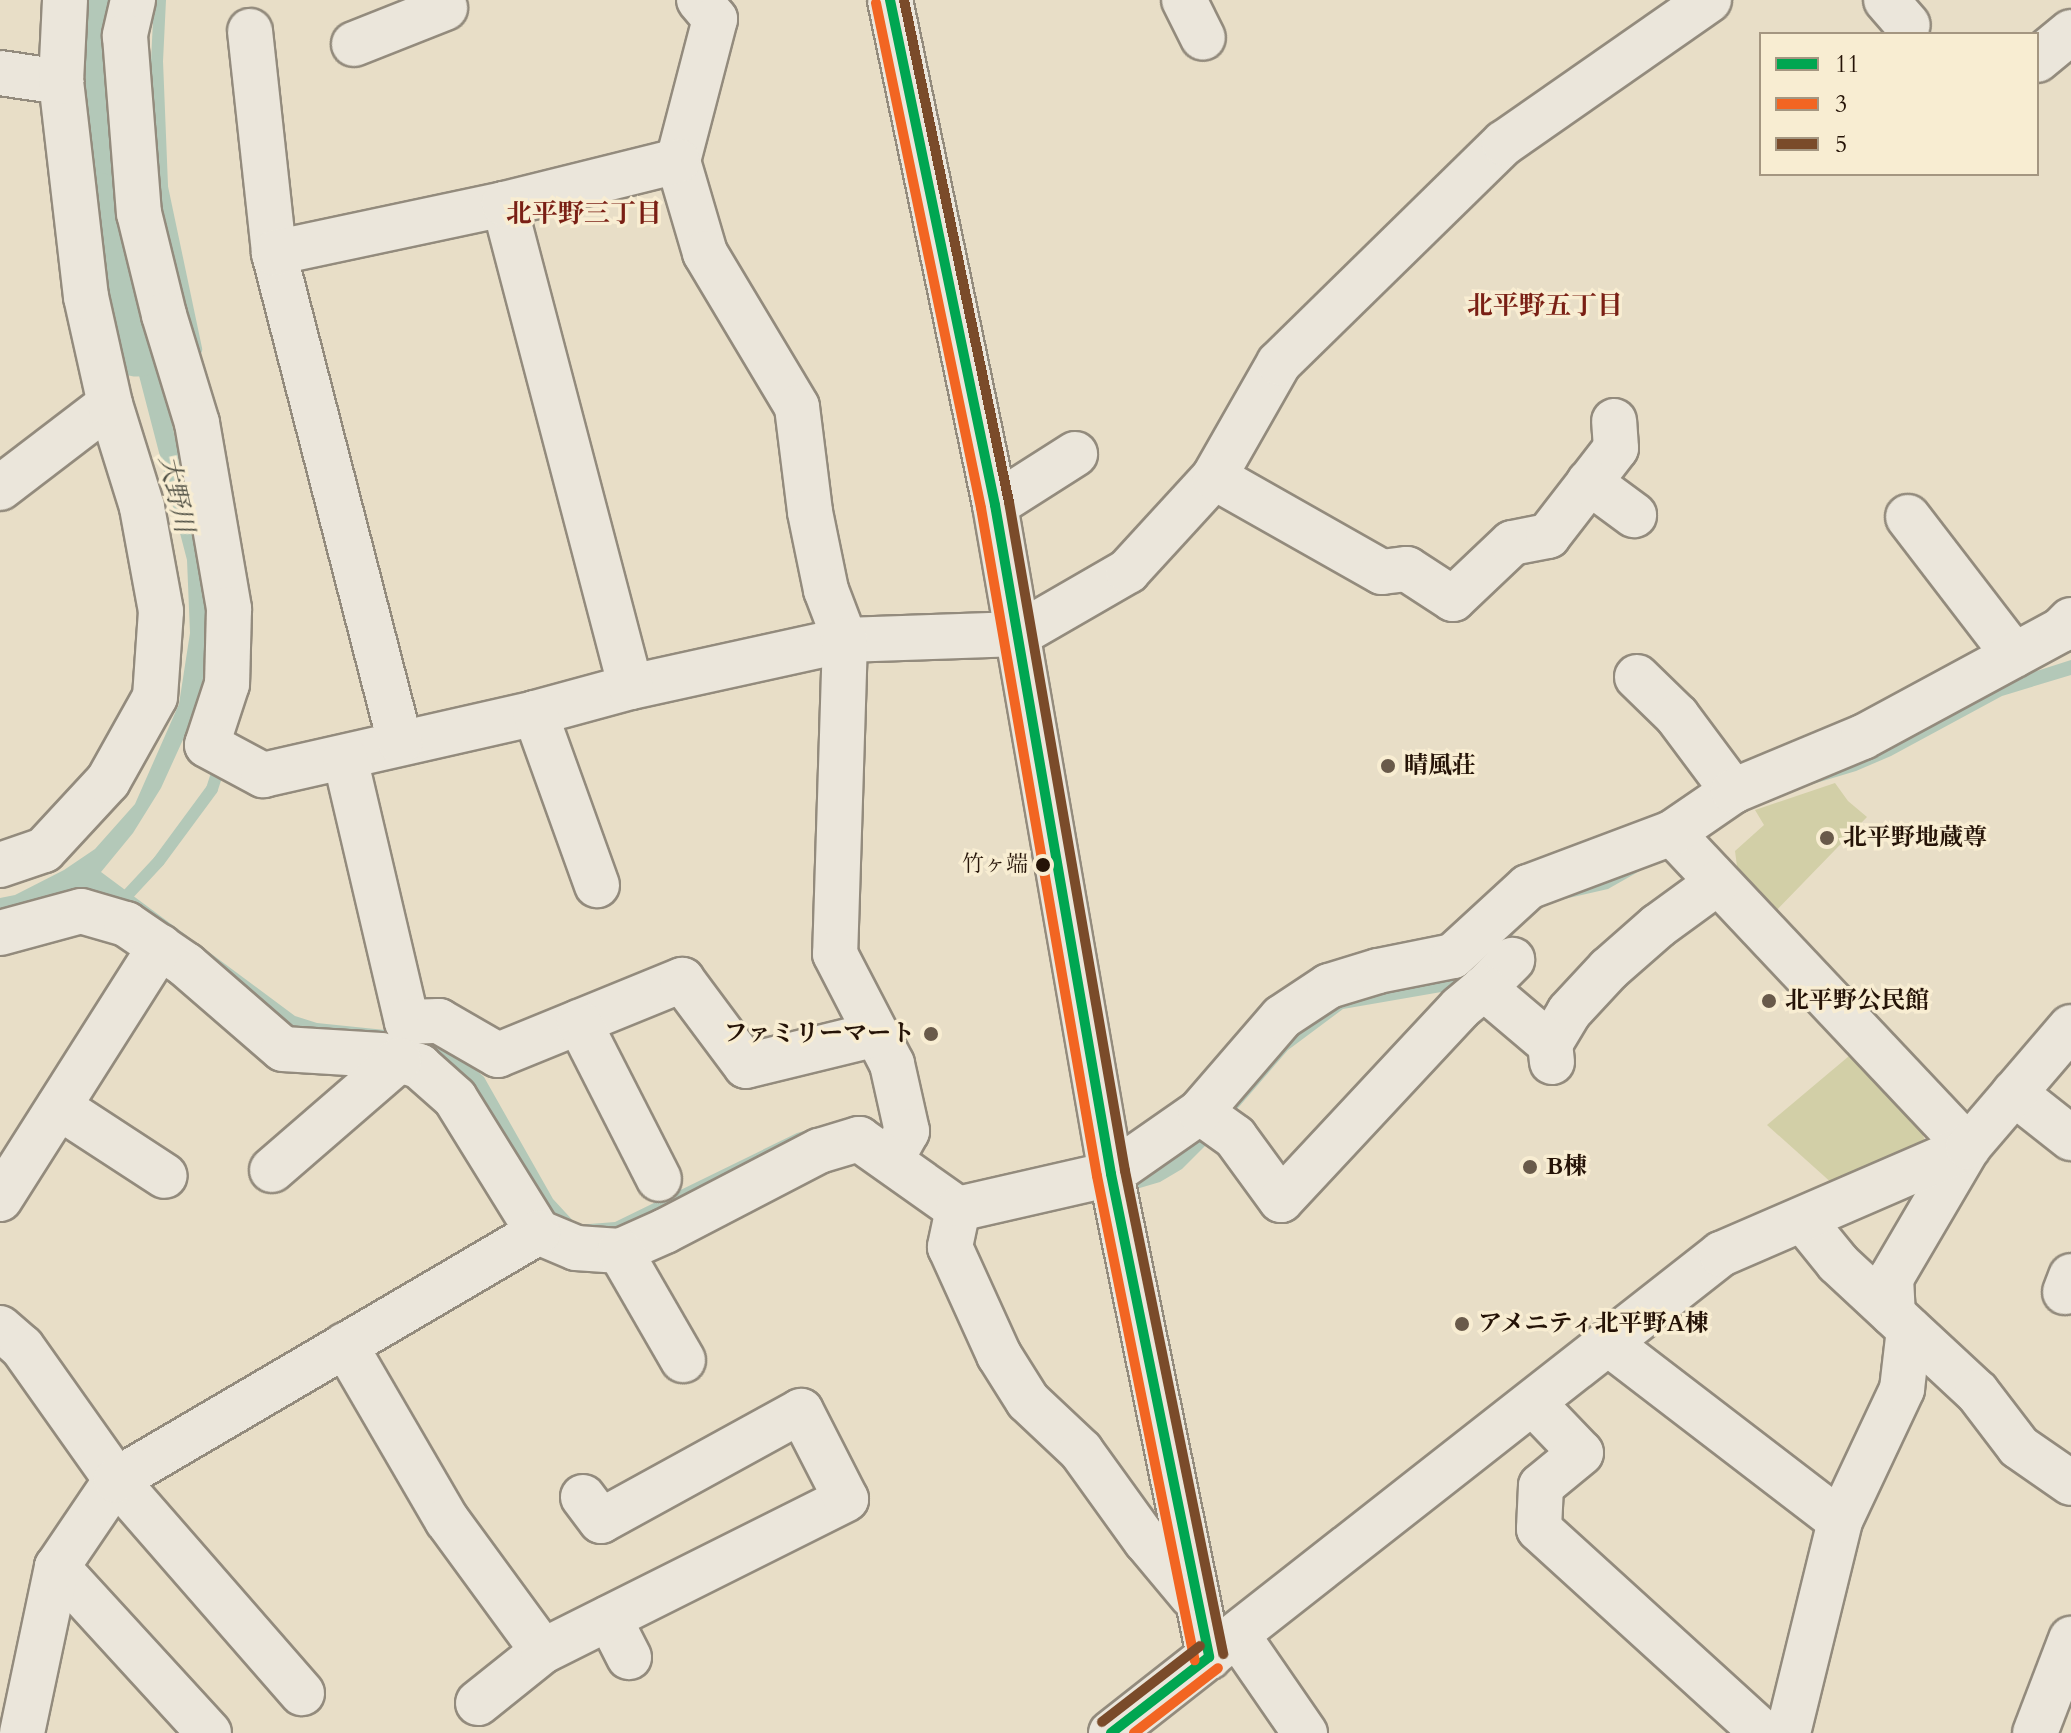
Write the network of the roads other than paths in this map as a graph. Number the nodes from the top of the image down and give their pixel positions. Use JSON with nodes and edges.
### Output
{"nodes":[{"id":1,"x":65,"y":0,"type":"edge"},
{"id":2,"x":133,"y":0,"type":"edge"},
{"id":3,"x":699,"y":0,"type":"edge"},
{"id":4,"x":890,"y":0,"type":"edge"},
{"id":5,"x":1184,"y":0,"type":"edge"},
{"id":6,"x":1709,"y":0,"type":"edge"},
{"id":7,"x":450,"y":3,"type":"edge"},
{"id":8,"x":250,"y":31,"type":"dead end"},
{"id":9,"x":2071,"y":32,"type":"edge"},
{"id":10,"x":1203,"y":38,"type":"dead end"},
{"id":11,"x":354,"y":44,"type":"dead end"},
{"id":12,"x":2039,"y":58,"type":"edge"},
{"id":13,"x":0,"y":73,"type":"edge"},
{"id":14,"x":61,"y":82,"type":"junction"},
{"id":15,"x":678,"y":161,"type":"junction"},
{"id":16,"x":504,"y":204,"type":"junction"},
{"id":17,"x":274,"y":253,"type":"junction"},
{"id":18,"x":110,"y":404,"type":"junction"},
{"id":19,"x":1614,"y":421,"type":"dead end"},
{"id":20,"x":1075,"y":454,"type":"dead end"},
{"id":21,"x":1214,"y":477,"type":"junction"},
{"id":22,"x":1589,"y":482,"type":"junction"},
{"id":23,"x":0,"y":488,"type":"edge"},
{"id":24,"x":995,"y":505,"type":"junction"},
{"id":25,"x":1634,"y":515,"type":"dead end"},
{"id":26,"x":1908,"y":517,"type":"dead end"},
{"id":27,"x":2071,"y":620,"type":"edge"},
{"id":28,"x":1019,"y":634,"type":"junction"},
{"id":29,"x":845,"y":640,"type":"junction"},
{"id":30,"x":2014,"y":655,"type":"junction"},
{"id":31,"x":1637,"y":677,"type":"dead end"},
{"id":32,"x":631,"y":687,"type":"junction"},
{"id":33,"x":535,"y":713,"type":"junction"},
{"id":34,"x":400,"y":742,"type":"junction"},
{"id":35,"x":345,"y":758,"type":"junction"},
{"id":36,"x":1733,"y":791,"type":"junction"},
{"id":37,"x":1694,"y":858,"type":"junction"},
{"id":38,"x":0,"y":865,"type":"edge"},
{"id":39,"x":597,"y":885,"type":"dead end"},
{"id":40,"x":0,"y":933,"type":"edge"},
{"id":41,"x":160,"y":947,"type":"junction"},
{"id":42,"x":579,"y":1022,"type":"junction"},
{"id":43,"x":2071,"y":1027,"type":"edge"},
{"id":44,"x":876,"y":1034,"type":"junction"},
{"id":45,"x":399,"y":1060,"type":"junction"},
{"id":46,"x":2014,"y":1093,"type":"junction"},
{"id":47,"x":59,"y":1107,"type":"junction"},
{"id":48,"x":1200,"y":1112,"type":"junction"},
{"id":49,"x":2071,"y":1138,"type":"edge"},
{"id":50,"x":1968,"y":1147,"type":"junction"},
{"id":51,"x":856,"y":1150,"type":"junction"},
{"id":52,"x":272,"y":1170,"type":"dead end"},
{"id":53,"x":165,"y":1176,"type":"dead end"},
{"id":54,"x":659,"y":1179,"type":"dead end"},
{"id":55,"x":1114,"y":1190,"type":"junction"},
{"id":56,"x":0,"y":1199,"type":"edge"},
{"id":57,"x":1804,"y":1221,"type":"junction"},
{"id":58,"x":954,"y":1228,"type":"junction"},
{"id":59,"x":538,"y":1232,"type":"junction"},
{"id":60,"x":620,"y":1251,"type":"junction"},
{"id":61,"x":1901,"y":1322,"type":"junction"},
{"id":62,"x":0,"y":1328,"type":"edge"},
{"id":63,"x":1608,"y":1343,"type":"junction"},
{"id":64,"x":345,"y":1345,"type":"junction"},
{"id":65,"x":683,"y":1360,"type":"dead end"},
{"id":66,"x":1533,"y":1403,"type":"junction"},
{"id":67,"x":116,"y":1480,"type":"junction"},
{"id":68,"x":2071,"y":1483,"type":"edge"},
{"id":69,"x":583,"y":1497,"type":"dead end"},
{"id":70,"x":1840,"y":1521,"type":"junction"},
{"id":71,"x":57,"y":1567,"type":"junction"},
{"id":72,"x":1196,"y":1601,"type":"junction"},
{"id":73,"x":609,"y":1618,"type":"junction"},
{"id":74,"x":2071,"y":1639,"type":"edge"},
{"id":75,"x":1224,"y":1646,"type":"junction"},
{"id":76,"x":543,"y":1651,"type":"junction"},
{"id":77,"x":629,"y":1657,"type":"dead end"},
{"id":78,"x":302,"y":1693,"type":"dead end"},
{"id":79,"x":478,"y":1703,"type":"dead end"},
{"id":80,"x":22,"y":1733,"type":"edge"},
{"id":81,"x":209,"y":1733,"type":"edge"},
{"id":82,"x":1111,"y":1733,"type":"edge"},
{"id":83,"x":1305,"y":1733,"type":"edge"},
{"id":84,"x":1763,"y":1733,"type":"edge"},
{"id":85,"x":1788,"y":1733,"type":"edge"},
{"id":86,"x":2035,"y":1733,"type":"edge"}],
"edges":[{"from":1,"to":14,"type":"street"},
{"from":2,"to":35,"type":"street"},
{"from":3,"to":15,"type":"street"},
{"from":4,"to":24,"type":"street"},
{"from":5,"to":10,"type":"street"},
{"from":6,"to":21,"type":"street"},
{"from":7,"to":11,"type":"street"},
{"from":8,"to":17,"type":"street"},
{"from":9,"to":12,"type":"street"},
{"from":13,"to":14,"type":"street"},
{"from":14,"to":18,"type":"street"},
{"from":15,"to":16,"type":"street"},
{"from":15,"to":29,"type":"street"},
{"from":16,"to":17,"type":"street"},
{"from":16,"to":32,"type":"street"},
{"from":17,"to":34,"type":"street"},
{"from":18,"to":23,"type":"street"},
{"from":18,"to":38,"type":"street"},
{"from":19,"to":22,"type":"street"},
{"from":20,"to":24,"type":"street"},
{"from":21,"to":22,"type":"street"},
{"from":21,"to":28,"type":"street"},
{"from":22,"to":25,"type":"street"},
{"from":24,"to":28,"type":"street"},
{"from":26,"to":30,"type":"street"},
{"from":27,"to":30,"type":"street"},
{"from":28,"to":29,"type":"street"},
{"from":28,"to":55,"type":"street"},
{"from":29,"to":32,"type":"street"},
{"from":29,"to":44,"type":"street"},
{"from":30,"to":36,"type":"street"},
{"from":31,"to":36,"type":"street"},
{"from":32,"to":33,"type":"street"},
{"from":33,"to":34,"type":"street"},
{"from":33,"to":39,"type":"street"},
{"from":34,"to":35,"type":"street"},
{"from":35,"to":42,"type":"street"},
{"from":36,"to":37,"type":"street"},
{"from":37,"to":48,"type":"street"},
{"from":37,"to":48,"type":"street"},
{"from":37,"to":50,"type":"street"},
{"from":40,"to":41,"type":"street"},
{"from":41,"to":45,"type":"street"},
{"from":41,"to":47,"type":"street"},
{"from":42,"to":44,"type":"street"},
{"from":42,"to":54,"type":"street"},
{"from":43,"to":46,"type":"street"},
{"from":44,"to":51,"type":"street"},
{"from":45,"to":52,"type":"street"},
{"from":45,"to":59,"type":"street"},
{"from":46,"to":49,"type":"street"},
{"from":46,"to":50,"type":"street"},
{"from":47,"to":53,"type":"street"},
{"from":47,"to":56,"type":"street"},
{"from":48,"to":55,"type":"street"},
{"from":50,"to":57,"type":"street"},
{"from":50,"to":61,"type":"street"},
{"from":51,"to":58,"type":"street"},
{"from":51,"to":60,"type":"street"},
{"from":55,"to":58,"type":"street"},
{"from":55,"to":72,"type":"street"},
{"from":57,"to":61,"type":"street"},
{"from":57,"to":63,"type":"street"},
{"from":58,"to":72,"type":"street"},
{"from":59,"to":60,"type":"street"},
{"from":59,"to":64,"type":"street"},
{"from":60,"to":65,"type":"street"},
{"from":61,"to":68,"type":"street"},
{"from":61,"to":70,"type":"street"},
{"from":62,"to":67,"type":"street"},
{"from":63,"to":66,"type":"street"},
{"from":63,"to":70,"type":"street"},
{"from":64,"to":67,"type":"street"},
{"from":64,"to":76,"type":"street"},
{"from":66,"to":75,"type":"street"},
{"from":66,"to":84,"type":"street"},
{"from":67,"to":71,"type":"street"},
{"from":67,"to":78,"type":"street"},
{"from":69,"to":73,"type":"street"},
{"from":70,"to":85,"type":"street"},
{"from":71,"to":80,"type":"street"},
{"from":71,"to":81,"type":"street"},
{"from":72,"to":75,"type":"street"},
{"from":73,"to":76,"type":"street"},
{"from":73,"to":77,"type":"street"},
{"from":74,"to":86,"type":"street"},
{"from":75,"to":82,"type":"street"},
{"from":75,"to":83,"type":"street"},
{"from":76,"to":79,"type":"street"}]}
